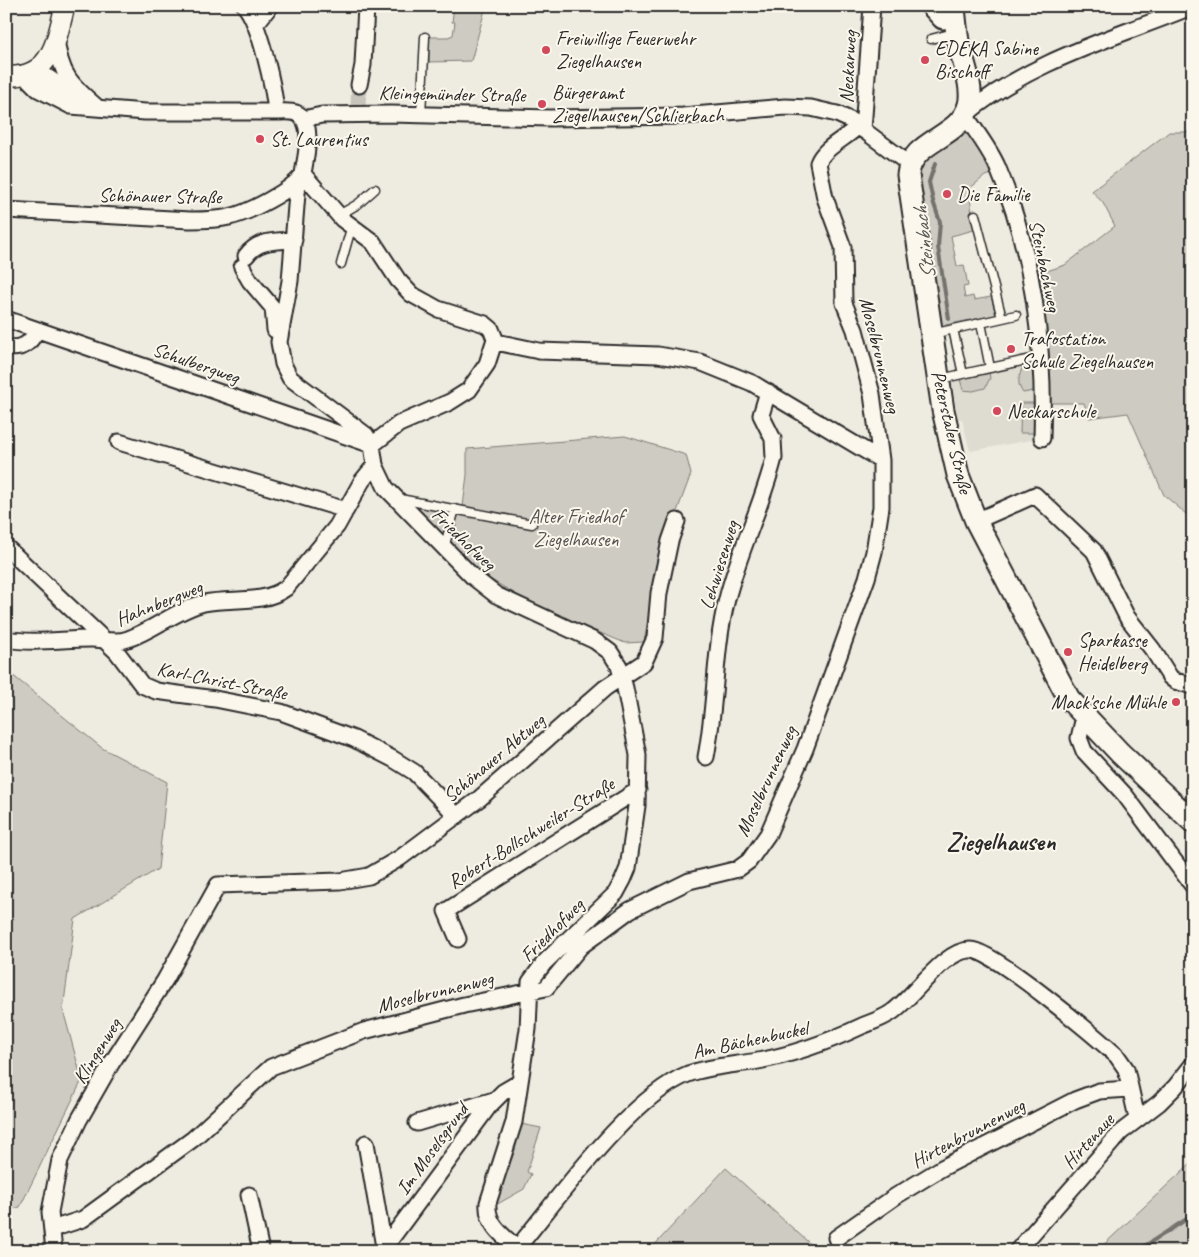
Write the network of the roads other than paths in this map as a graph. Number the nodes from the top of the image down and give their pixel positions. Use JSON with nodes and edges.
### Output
{"nodes":[{"id":1,"x":245,"y":6,"type":"edge"},
{"id":2,"x":270,"y":6,"type":"edge"},
{"id":3,"x":366,"y":6,"type":"edge"},
{"id":4,"x":872,"y":6,"type":"edge"},
{"id":5,"x":1193,"y":6,"type":"edge"},
{"id":6,"x":64,"y":9,"type":"edge"},
{"id":7,"x":941,"y":18,"type":"edge"},
{"id":8,"x":254,"y":22,"type":"junction"},
{"id":9,"x":424,"y":37,"type":"dead end"},
{"id":10,"x":56,"y":38,"type":"junction"},
{"id":11,"x":23,"y":74,"type":"edge"},
{"id":12,"x":359,"y":85,"type":"tunnel mouth"},
{"id":13,"x":98,"y":108,"type":"junction"},
{"id":14,"x":276,"y":112,"type":"junction"},
{"id":15,"x":421,"y":114,"type":"junction"},
{"id":16,"x":965,"y":115,"type":"junction"},
{"id":17,"x":303,"y":119,"type":"junction"},
{"id":18,"x":861,"y":128,"type":"junction"},
{"id":19,"x":910,"y":164,"type":"junction"},
{"id":20,"x":301,"y":177,"type":"junction"},
{"id":21,"x":375,"y":189,"type":"dead end"},
{"id":22,"x":6,"y":210,"type":"edge"},
{"id":23,"x":339,"y":215,"type":"junction"},
{"id":24,"x":975,"y":215,"type":"dead end"},
{"id":25,"x":352,"y":225,"type":"junction"},
{"id":26,"x":294,"y":240,"type":"junction"},
{"id":27,"x":341,"y":264,"type":"dead end"},
{"id":28,"x":1016,"y":315,"type":"dead end"},
{"id":29,"x":1002,"y":318,"type":"junction"},
{"id":30,"x":6,"y":319,"type":"edge"},
{"id":31,"x":981,"y":323,"type":"junction"},
{"id":32,"x":953,"y":329,"type":"junction"},
{"id":33,"x":37,"y":330,"type":"junction"},
{"id":34,"x":930,"y":334,"type":"junction"},
{"id":35,"x":279,"y":342,"type":"junction"},
{"id":36,"x":496,"y":342,"type":"junction"},
{"id":37,"x":6,"y":347,"type":"edge"},
{"id":38,"x":1040,"y":356,"type":"junction"},
{"id":39,"x":990,"y":368,"type":"junction"},
{"id":40,"x":963,"y":374,"type":"junction"},
{"id":41,"x":938,"y":379,"type":"junction"},
{"id":42,"x":768,"y":392,"type":"junction"},
{"id":43,"x":1042,"y":438,"type":"dead end"},
{"id":44,"x":119,"y":442,"type":"dead end"},
{"id":45,"x":372,"y":445,"type":"junction"},
{"id":46,"x":881,"y":460,"type":"junction"},
{"id":47,"x":375,"y":465,"type":"junction"},
{"id":48,"x":395,"y":500,"type":"junction"},
{"id":49,"x":455,"y":509,"type":"junction"},
{"id":50,"x":346,"y":510,"type":"junction"},
{"id":51,"x":678,"y":521,"type":"dead end"},
{"id":52,"x":976,"y":521,"type":"junction"},
{"id":53,"x":532,"y":524,"type":"dead end"},
{"id":54,"x":6,"y":547,"type":"edge"},
{"id":55,"x":444,"y":548,"type":"junction"},
{"id":56,"x":6,"y":639,"type":"edge"},
{"id":57,"x":107,"y":642,"type":"junction"},
{"id":58,"x":622,"y":676,"type":"junction"},
{"id":59,"x":1193,"y":686,"type":"edge"},
{"id":60,"x":1084,"y":717,"type":"junction"},
{"id":61,"x":706,"y":757,"type":"dead end"},
{"id":62,"x":638,"y":790,"type":"junction"},
{"id":63,"x":457,"y":816,"type":"junction"},
{"id":64,"x":1193,"y":822,"type":"edge"},
{"id":65,"x":218,"y":885,"type":"joint"},
{"id":66,"x":1193,"y":886,"type":"edge"},
{"id":67,"x":458,"y":939,"type":"dead end"},
{"id":68,"x":528,"y":990,"type":"junction"},
{"id":69,"x":1193,"y":1064,"type":"edge"},
{"id":70,"x":520,"y":1082,"type":"junction"},
{"id":71,"x":1129,"y":1089,"type":"junction"},
{"id":72,"x":490,"y":1106,"type":"junction"},
{"id":73,"x":1137,"y":1118,"type":"junction"},
{"id":74,"x":417,"y":1123,"type":"dead end"},
{"id":75,"x":366,"y":1143,"type":"dead end"},
{"id":76,"x":249,"y":1195,"type":"dead end"},
{"id":77,"x":52,"y":1229,"type":"junction"},
{"id":78,"x":836,"y":1238,"type":"dead end"},
{"id":79,"x":383,"y":1249,"type":"edge"},
{"id":80,"x":516,"y":1249,"type":"edge"},
{"id":81,"x":54,"y":1251,"type":"edge"},
{"id":82,"x":262,"y":1251,"type":"edge"},
{"id":83,"x":1017,"y":1251,"type":"edge"}],
"edges":[{"from":1,"to":8,"type":"street"},
{"from":2,"to":8,"type":"street"},
{"from":3,"to":12,"type":"street"},
{"from":4,"to":18,"type":"street","name":"Neckarweg"},
{"from":5,"to":16,"type":"street"},
{"from":6,"to":10,"type":"street"},
{"from":7,"to":16,"type":"main road"},
{"from":7,"to":16,"type":"main road"},
{"from":8,"to":14,"type":"street"},
{"from":9,"to":15,"type":"lane"},
{"from":10,"to":11,"type":"street"},
{"from":10,"to":13,"type":"street"},
{"from":11,"to":13,"type":"street","name":"Kleingemünder Straße"},
{"from":13,"to":14,"type":"street","name":"Kleingemünder Straße"},
{"from":14,"to":17,"type":"street","name":"Kleingemünder Straße"},
{"from":15,"to":17,"type":"street","name":"Kleingemünder Straße"},
{"from":15,"to":18,"type":"street","name":"Kleingemünder Straße"},
{"from":16,"to":19,"type":"main road"},
{"from":16,"to":38,"type":"street","name":"Steinbachweg"},
{"from":17,"to":20,"type":"street"},
{"from":18,"to":19,"type":"street","name":"Kleingemünder Straße"},
{"from":18,"to":46,"type":"street","name":"Moselbrunnenweg"},
{"from":19,"to":34,"type":"main road","name":"Peterstaler Straße"},
{"from":20,"to":22,"type":"street","name":"Schönauer Straße"},
{"from":20,"to":23,"type":"street"},
{"from":20,"to":26,"type":"street"},
{"from":21,"to":23,"type":"lane"},
{"from":23,"to":25,"type":"street"},
{"from":24,"to":29,"type":"lane"},
{"from":25,"to":27,"type":"lane"},
{"from":25,"to":36,"type":"street"},
{"from":26,"to":35,"type":"street"},
{"from":26,"to":35,"type":"street"},
{"from":28,"to":29,"type":"lane"},
{"from":29,"to":31,"type":"lane"},
{"from":30,"to":33,"type":"street","name":"Schulbergweg"},
{"from":31,"to":32,"type":"lane"},
{"from":31,"to":39,"type":"lane"},
{"from":32,"to":34,"type":"lane"},
{"from":32,"to":40,"type":"lane"},
{"from":33,"to":37,"type":"street"},
{"from":33,"to":45,"type":"street","name":"Schulbergweg"},
{"from":34,"to":41,"type":"main road","name":"Peterstaler Straße"},
{"from":35,"to":45,"type":"street"},
{"from":36,"to":42,"type":"street"},
{"from":36,"to":45,"type":"street"},
{"from":38,"to":39,"type":"lane"},
{"from":38,"to":43,"type":"street","name":"Steinbachweg"},
{"from":39,"to":40,"type":"lane"},
{"from":40,"to":41,"type":"lane"},
{"from":41,"to":52,"type":"main road","name":"Peterstaler Straße"},
{"from":42,"to":46,"type":"street"},
{"from":42,"to":61,"type":"street","name":"Lehwiesenweg"},
{"from":44,"to":50,"type":"street"},
{"from":45,"to":47,"type":"street","name":"Friedhofweg"},
{"from":46,"to":68,"type":"street","name":"Moselbrunnenweg"},
{"from":47,"to":48,"type":"street","name":"Friedhofweg"},
{"from":47,"to":50,"type":"street","name":"Hahnbergweg"},
{"from":48,"to":49,"type":"lane"},
{"from":48,"to":55,"type":"street","name":"Friedhofweg"},
{"from":49,"to":53,"type":"lane"},
{"from":49,"to":55,"type":"lane"},
{"from":50,"to":57,"type":"street","name":"Hahnbergweg"},
{"from":51,"to":58,"type":"street","name":"Schönauer Abtweg"},
{"from":52,"to":59,"type":"street"},
{"from":52,"to":60,"type":"main road","name":"Peterstaler Straße"},
{"from":54,"to":57,"type":"street","name":"Karl-Christ-Straße"},
{"from":55,"to":58,"type":"street","name":"Friedhofweg"},
{"from":56,"to":57,"type":"street","name":"Hahnbergweg"},
{"from":57,"to":63,"type":"street","name":"Karl-Christ-Straße"},
{"from":58,"to":62,"type":"street","name":"Friedhofweg"},
{"from":58,"to":63,"type":"street","name":"Schönauer Abtweg"},
{"from":60,"to":64,"type":"main road","name":"Peterstaler Straße"},
{"from":60,"to":66,"type":"street"},
{"from":62,"to":67,"type":"street","name":"Robert-Bollschweiler-Straße"},
{"from":62,"to":68,"type":"street","name":"Friedhofweg"},
{"from":63,"to":65,"type":"street","name":"Schönauer Abtweg"},
{"from":65,"to":77,"type":"street","name":"Klingenweg"},
{"from":68,"to":70,"type":"street","name":"Am Bächenbuckel"},
{"from":68,"to":77,"type":"street","name":"Moselbrunnenweg"},
{"from":69,"to":73,"type":"street","name":"Hirtenaue"},
{"from":70,"to":72,"type":"street","name":"Im Moselsgrund"},
{"from":70,"to":80,"type":"street","name":"Am Bächenbuckel"},
{"from":71,"to":73,"type":"street","name":"Am Bächenbuckel"},
{"from":71,"to":78,"type":"street","name":"Hirtenbrunnenweg"},
{"from":71,"to":80,"type":"street","name":"Am Bächenbuckel"},
{"from":72,"to":74,"type":"street"},
{"from":72,"to":79,"type":"street","name":"Im Moselsgrund"},
{"from":73,"to":83,"type":"street","name":"Hirtenaue"},
{"from":75,"to":79,"type":"street","name":"Im Moselsgrund"},
{"from":76,"to":82,"type":"street"},
{"from":77,"to":81,"type":"street","name":"Klingenweg"}]}
